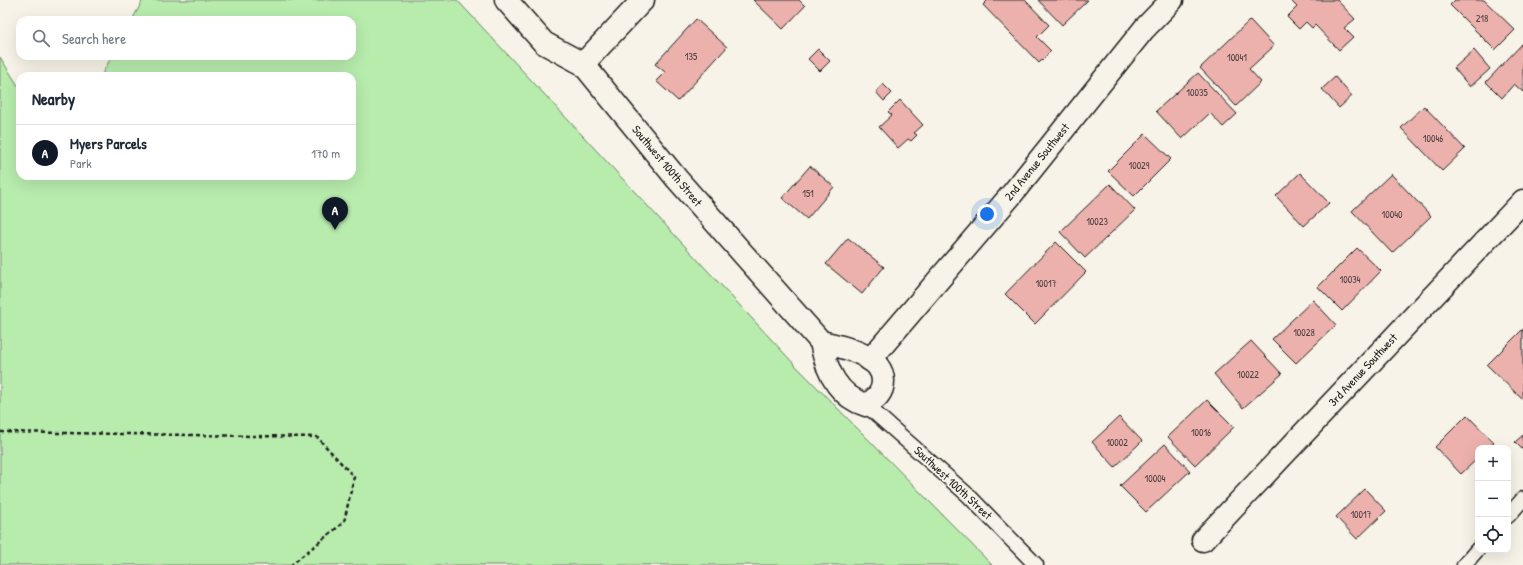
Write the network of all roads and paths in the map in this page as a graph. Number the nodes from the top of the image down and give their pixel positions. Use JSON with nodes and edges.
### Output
{"nodes":[{"id":1,"x":506,"y":0,"type":"edge"},
{"id":2,"x":643,"y":0,"type":"edge"},
{"id":3,"x":1172,"y":0,"type":"edge"},
{"id":4,"x":583,"y":64,"type":"junction"},
{"id":5,"x":1523,"y":201,"type":"edge"},
{"id":6,"x":821,"y":342,"type":"junction"},
{"id":7,"x":870,"y":360,"type":"junction"},
{"id":8,"x":866,"y":405,"type":"junction"},
{"id":9,"x":0,"y":432,"type":"edge"},
{"id":10,"x":1523,"y":499,"type":"edge"},
{"id":11,"x":1511,"y":513,"type":"edge"},
{"id":12,"x":1203,"y":540,"type":"dead end"},
{"id":13,"x":1475,"y":552,"type":"edge"},
{"id":14,"x":291,"y":565,"type":"edge"},
{"id":15,"x":1036,"y":565,"type":"edge"},
{"id":16,"x":1464,"y":565,"type":"edge"}],
"edges":[{"from":1,"to":4,"type":"street","name":"Southwest 100th Street"},
{"from":2,"to":4,"type":"street"},
{"from":3,"to":7,"type":"street","name":"2nd Avenue Southwest"},
{"from":4,"to":6,"type":"street","name":"Southwest 100th Street"},
{"from":5,"to":12,"type":"street","name":"3rd Avenue Southwest"},
{"from":6,"to":7,"type":"street"},
{"from":6,"to":8,"type":"street","name":"Southwest 100th Street"},
{"from":7,"to":8,"type":"street"},
{"from":8,"to":15,"type":"lane","name":"Southwest 100th Street"},
{"from":9,"to":14,"type":"path"},
{"from":10,"to":11,"type":"lane"},
{"from":13,"to":16,"type":"lane"}]}
